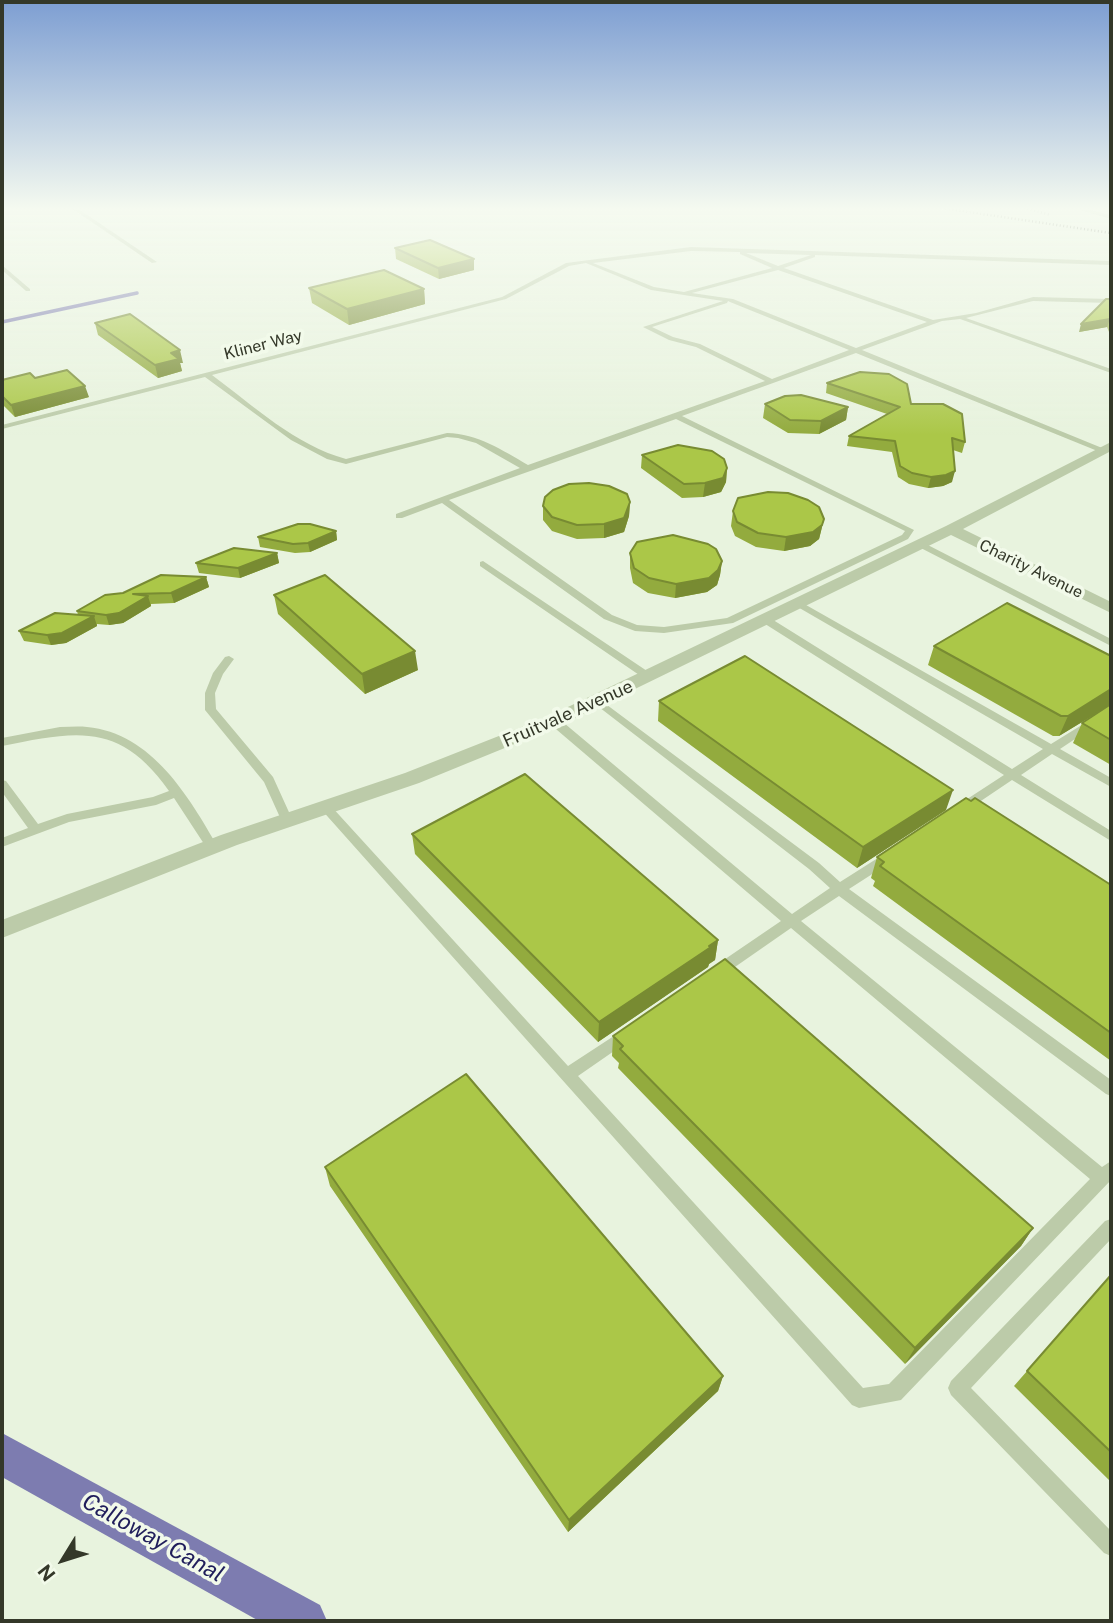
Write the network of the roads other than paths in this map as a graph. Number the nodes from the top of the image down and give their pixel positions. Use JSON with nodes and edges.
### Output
{"nodes":[{"id":1,"x":21,"y":284,"type":"edge"},
{"id":2,"x":531,"y":284,"type":"edge"},
{"id":3,"x":640,"y":284,"type":"edge"},
{"id":4,"x":718,"y":284,"type":"edge"},
{"id":5,"x":822,"y":284,"type":"edge"},
{"id":6,"x":28,"y":290,"type":"dead end"},
{"id":7,"x":682,"y":293,"type":"junction"},
{"id":8,"x":731,"y":300,"type":"junction"},
{"id":9,"x":1111,"y":301,"type":"edge"},
{"id":10,"x":958,"y":317,"type":"junction"},
{"id":11,"x":933,"y":323,"type":"junction"},
{"id":12,"x":859,"y":350,"type":"junction"},
{"id":13,"x":1111,"y":371,"type":"edge"},
{"id":14,"x":206,"y":374,"type":"junction"},
{"id":15,"x":771,"y":381,"type":"junction"},
{"id":16,"x":676,"y":416,"type":"junction"},
{"id":17,"x":2,"y":427,"type":"edge"},
{"id":18,"x":1107,"y":448,"type":"edge"},
{"id":19,"x":527,"y":468,"type":"junction"},
{"id":20,"x":443,"y":500,"type":"junction"},
{"id":21,"x":399,"y":516,"type":"dead end"},
{"id":22,"x":951,"y":529,"type":"junction"},
{"id":23,"x":920,"y":544,"type":"junction"},
{"id":24,"x":483,"y":564,"type":"dead end"},
{"id":25,"x":799,"y":604,"type":"junction"},
{"id":26,"x":1111,"y":608,"type":"edge"},
{"id":27,"x":766,"y":620,"type":"junction"},
{"id":28,"x":1111,"y":643,"type":"edge"},
{"id":29,"x":229,"y":659,"type":"dead end"},
{"id":30,"x":649,"y":677,"type":"junction"},
{"id":31,"x":599,"y":702,"type":"junction"},
{"id":32,"x":1111,"y":710,"type":"edge"},
{"id":33,"x":554,"y":721,"type":"junction"},
{"id":34,"x":2,"y":742,"type":"edge"},
{"id":35,"x":1052,"y":749,"type":"junction"},
{"id":36,"x":1012,"y":775,"type":"junction"},
{"id":37,"x":2,"y":783,"type":"edge"},
{"id":38,"x":1111,"y":783,"type":"edge"},
{"id":39,"x":177,"y":792,"type":"junction"},
{"id":40,"x":326,"y":808,"type":"junction"},
{"id":41,"x":955,"y":813,"type":"edge"},
{"id":42,"x":287,"y":821,"type":"junction"},
{"id":43,"x":36,"y":830,"type":"junction"},
{"id":44,"x":1111,"y":837,"type":"edge"},
{"id":45,"x":2,"y":843,"type":"edge"},
{"id":46,"x":212,"y":846,"type":"junction"},
{"id":47,"x":897,"y":851,"type":"edge"},
{"id":48,"x":839,"y":889,"type":"junction"},
{"id":49,"x":791,"y":921,"type":"junction"},
{"id":50,"x":2,"y":929,"type":"edge"},
{"id":51,"x":702,"y":983,"type":"edge"},
{"id":52,"x":635,"y":1029,"type":"edge"},
{"id":53,"x":567,"y":1075,"type":"junction"},
{"id":54,"x":1111,"y":1088,"type":"edge"},
{"id":55,"x":1107,"y":1174,"type":"edge"},
{"id":56,"x":1111,"y":1227,"type":"edge"},
{"id":57,"x":1111,"y":1546,"type":"edge"}],
"edges":[{"from":1,"to":6,"type":"lane"},
{"from":2,"to":14,"type":"lane","name":"Kliner Way"},
{"from":3,"to":7,"type":"lane"},
{"from":4,"to":7,"type":"lane"},
{"from":5,"to":11,"type":"lane"},
{"from":7,"to":8,"type":"lane"},
{"from":8,"to":12,"type":"lane"},
{"from":8,"to":15,"type":"lane"},
{"from":9,"to":10,"type":"lane"},
{"from":10,"to":11,"type":"lane"},
{"from":10,"to":13,"type":"lane"},
{"from":11,"to":12,"type":"lane"},
{"from":12,"to":15,"type":"lane"},
{"from":12,"to":18,"type":"lane"},
{"from":14,"to":17,"type":"lane","name":"Kliner Way"},
{"from":14,"to":19,"type":"lane"},
{"from":15,"to":16,"type":"lane"},
{"from":16,"to":19,"type":"lane"},
{"from":16,"to":20,"type":"lane"},
{"from":18,"to":22,"type":"street","name":"Fruitvale Avenue"},
{"from":19,"to":20,"type":"lane"},
{"from":20,"to":21,"type":"lane"},
{"from":22,"to":23,"type":"street","name":"Fruitvale Avenue"},
{"from":22,"to":26,"type":"street","name":"Charity Avenue"},
{"from":23,"to":25,"type":"street","name":"Fruitvale Avenue"},
{"from":23,"to":28,"type":"lane"},
{"from":24,"to":30,"type":"lane"},
{"from":25,"to":27,"type":"street","name":"Fruitvale Avenue"},
{"from":25,"to":35,"type":"lane"},
{"from":27,"to":30,"type":"street","name":"Fruitvale Avenue"},
{"from":27,"to":36,"type":"lane"},
{"from":29,"to":42,"type":"lane"},
{"from":30,"to":31,"type":"street","name":"Fruitvale Avenue"},
{"from":31,"to":33,"type":"street","name":"Fruitvale Avenue"},
{"from":31,"to":48,"type":"lane"},
{"from":32,"to":35,"type":"lane"},
{"from":33,"to":40,"type":"street","name":"Fruitvale Avenue"},
{"from":33,"to":49,"type":"lane"},
{"from":34,"to":39,"type":"lane"},
{"from":35,"to":36,"type":"lane"},
{"from":35,"to":38,"type":"lane"},
{"from":36,"to":41,"type":"lane"},
{"from":36,"to":44,"type":"lane"},
{"from":37,"to":43,"type":"lane"},
{"from":39,"to":43,"type":"lane"},
{"from":39,"to":46,"type":"lane"},
{"from":40,"to":42,"type":"street","name":"Fruitvale Avenue"},
{"from":40,"to":53,"type":"lane"},
{"from":42,"to":46,"type":"street","name":"Fruitvale Avenue"},
{"from":43,"to":45,"type":"lane"},
{"from":46,"to":50,"type":"street","name":"Fruitvale Avenue"},
{"from":47,"to":48,"type":"lane"},
{"from":48,"to":49,"type":"lane"},
{"from":48,"to":54,"type":"lane"},
{"from":49,"to":51,"type":"lane"},
{"from":49,"to":55,"type":"lane"},
{"from":52,"to":53,"type":"lane"},
{"from":53,"to":55,"type":"lane"},
{"from":56,"to":57,"type":"lane"}]}
